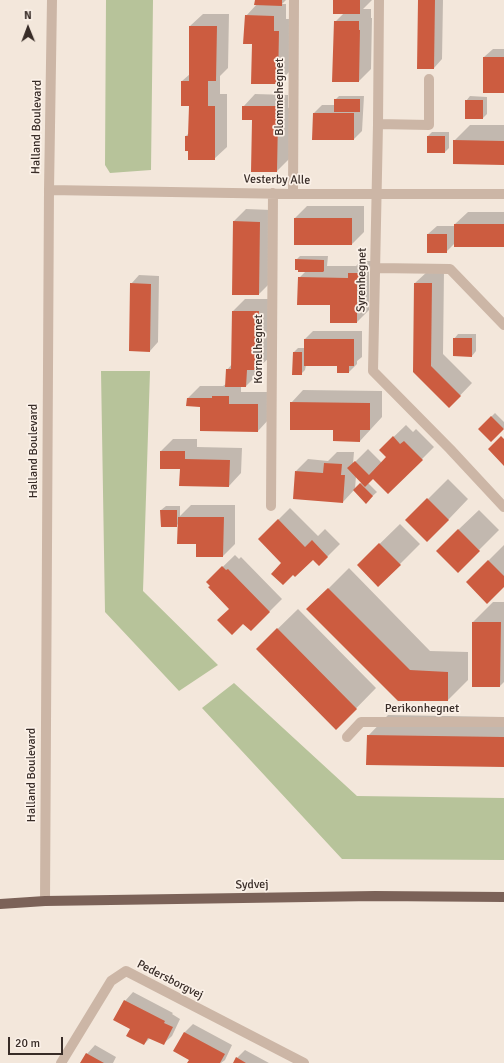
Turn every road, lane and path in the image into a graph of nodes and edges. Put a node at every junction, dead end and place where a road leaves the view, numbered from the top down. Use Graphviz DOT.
graph roads {
  1 [pos="52,0"];
  2 [pos="294,0"];
  3 [pos="379,0"];
  4 [pos="429,79"];
  5 [pos="378,124"];
  6 [pos="49,190"];
  7 [pos="273,193"];
  8 [pos="377,193"];
  9 [pos="293,194"];
  10 [pos="504,194"];
  11 [pos="376,268"];
  12 [pos="504,325"];
  13 [pos="271,506"];
  14 [pos="504,507"];
  15 [pos="504,722"];
  16 [pos="347,737"];
  17 [pos="504,897"];
  18 [pos="45,901"];
  19 [pos="0,904"];
  20 [pos="61,1063"];
  21 [pos="304,1063"];
  1 -- 6 [label="street, Halland Boulevard"];
  2 -- 9 [label="street, Blommehegnet"];
  3 -- 5 [label="street, Syrenhegnet"];
  4 -- 5 [label="street"];
  5 -- 8 [label="street, Syrenhegnet"];
  6 -- 7 [label="street, Vesterby Alle"];
  6 -- 18 [label="street, Halland Boulevard"];
  7 -- 9 [label="street, Vesterby Alle"];
  7 -- 13 [label="street, Kornelhegnet"];
  8 -- 9 [label="street, Vesterby Alle"];
  8 -- 10 [label="street, Vesterby Alle"];
  8 -- 11 [label="street, Syrenhegnet"];
  11 -- 12 [label="street"];
  11 -- 14 [label="street, Syrenhegnet"];
  15 -- 16 [label="street, Perikonhegnet"];
  17 -- 18 [label="main road, Sydvej"];
  18 -- 19 [label="main road, Sydvej"];
  20 -- 21 [label="street, Pedersborgvej"];
}
